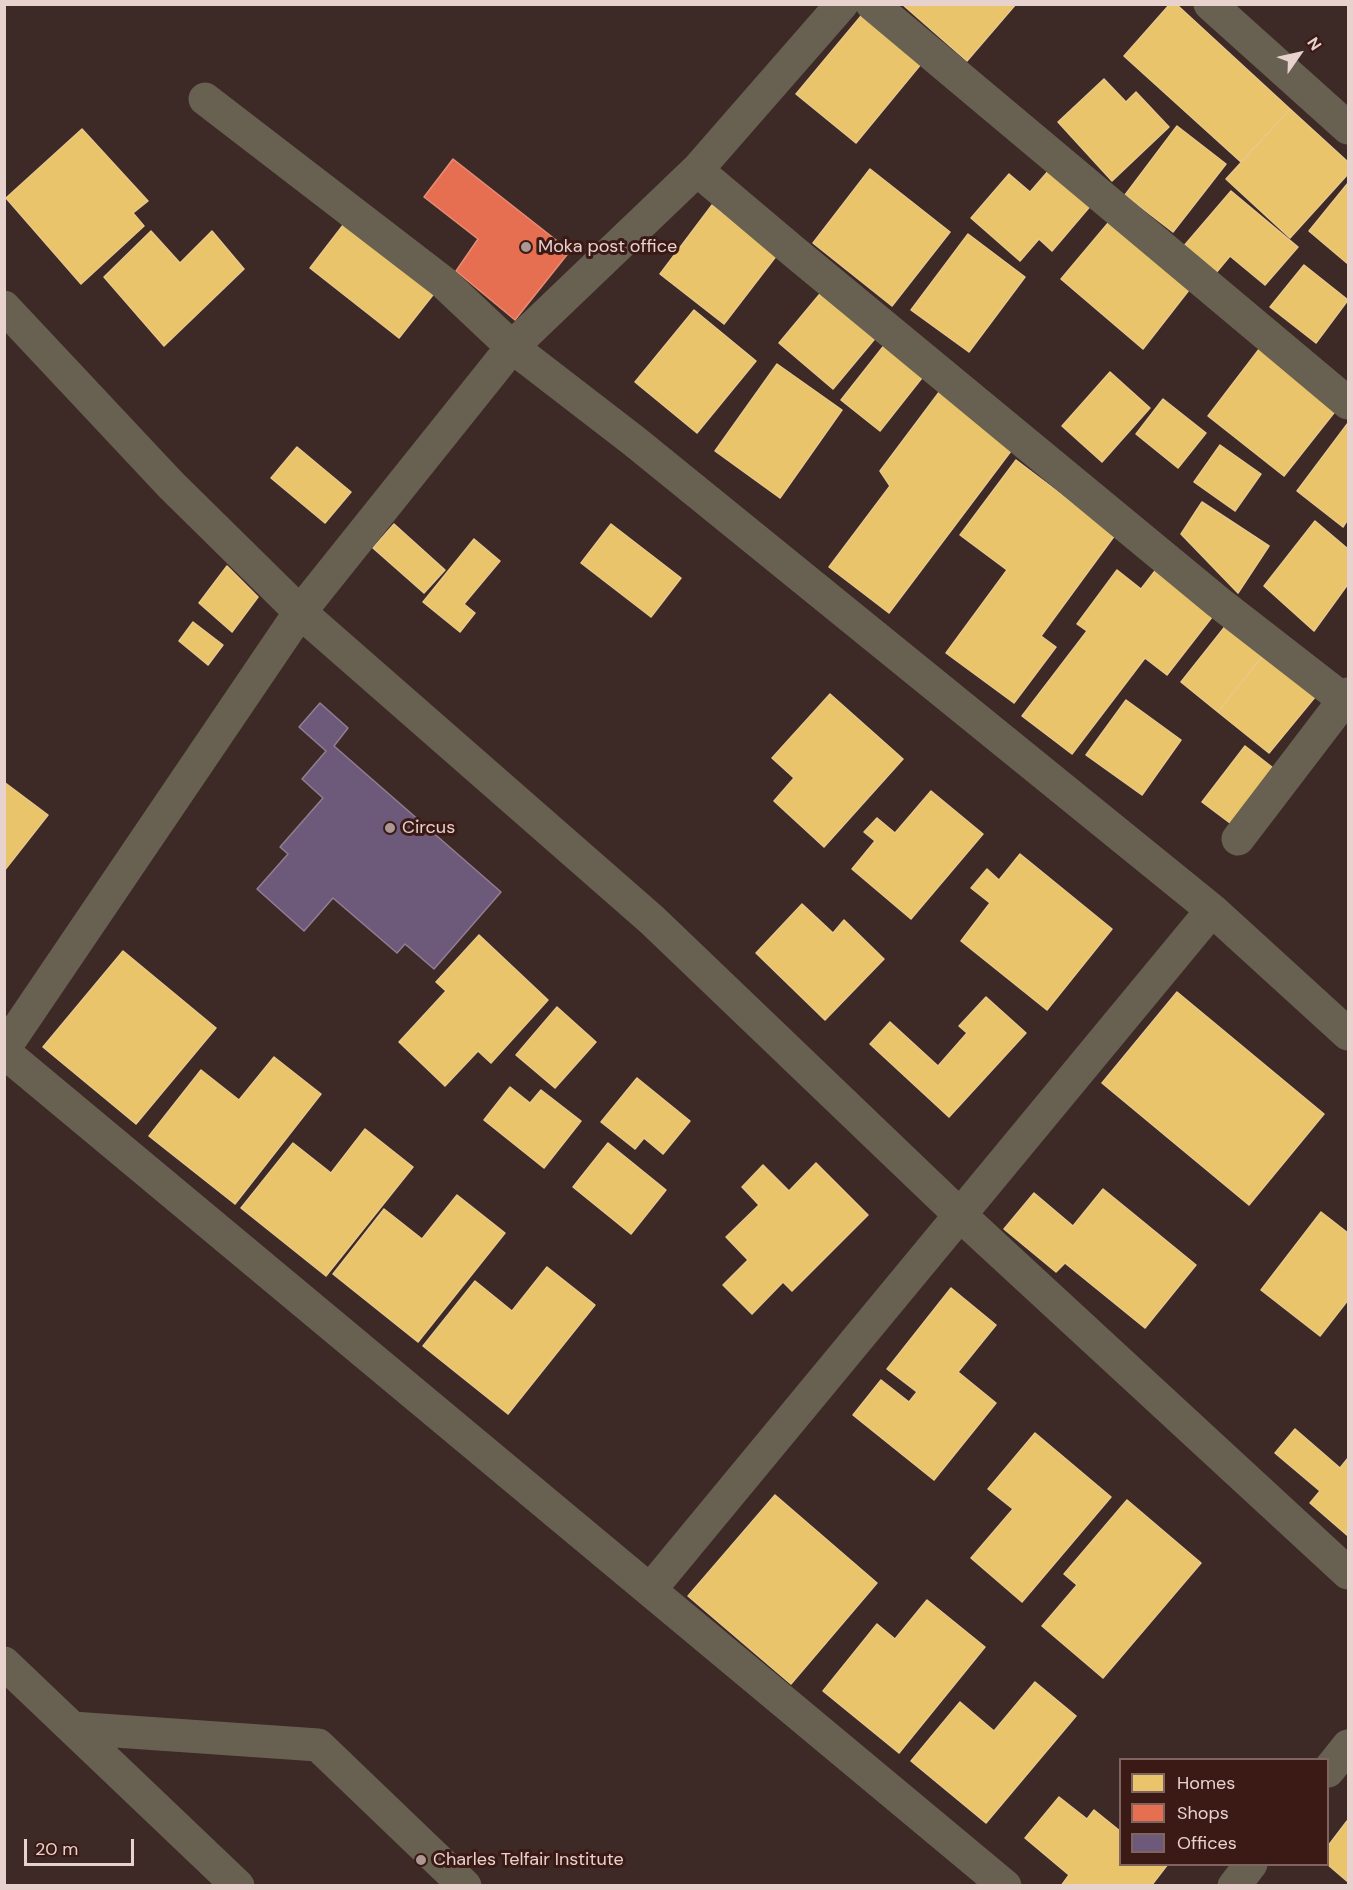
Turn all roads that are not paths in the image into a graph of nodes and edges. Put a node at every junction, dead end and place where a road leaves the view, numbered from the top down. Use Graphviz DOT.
graph roads {
  1 [pos="843,4"];
  2 [pos="872,4"];
  3 [pos="1210,4"];
  4 [pos="205,99"];
  5 [pos="1348,128"];
  6 [pos="697,170"];
  7 [pos="6,311"];
  8 [pos="512,347"];
  9 [pos="1348,403"];
  10 [pos="300,612"];
  11 [pos="1346,697"];
  12 [pos="1238,839"];
  13 [pos="1212,910"];
  14 [pos="1348,1034"];
  15 [pos="4,1051"];
  16 [pos="960,1215"];
  17 [pos="1348,1573"];
  18 [pos="650,1590"];
  19 [pos="4,1663"];
  20 [pos="72,1728"];
  21 [pos="1348,1746"];
  22 [pos="1329,1770"];
  23 [pos="1249,1866"];
  24 [pos="238,1886"];
  25 [pos="465,1886"];
  26 [pos="1005,1886"];
  27 [pos="1234,1886"];
  1 -- 6 [label="street"];
  2 -- 9 [label="street"];
  3 -- 5 [label="street"];
  4 -- 8 [label="street"];
  6 -- 8 [label="street"];
  6 -- 11 [label="street"];
  7 -- 10 [label="street"];
  8 -- 10 [label="street"];
  8 -- 13 [label="street"];
  10 -- 15 [label="street"];
  10 -- 16 [label="street"];
  11 -- 12 [label="street"];
  13 -- 14 [label="street"];
  13 -- 16 [label="street"];
  15 -- 18 [label="street"];
  16 -- 17 [label="street"];
  16 -- 18 [label="street"];
  18 -- 26 [label="street"];
  19 -- 20 [label="street"];
  20 -- 24 [label="street"];
  20 -- 25 [label="street"];
  21 -- 22 [label="street"];
  23 -- 27 [label="street"];
}
